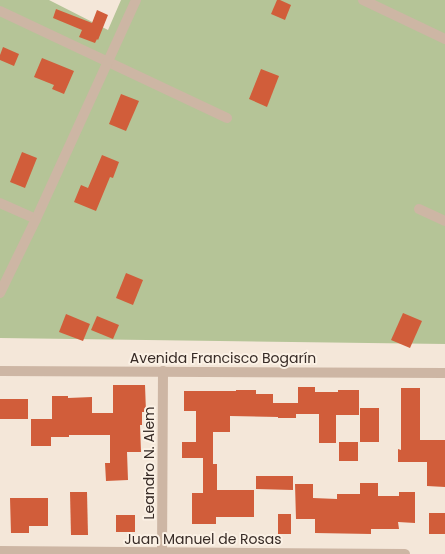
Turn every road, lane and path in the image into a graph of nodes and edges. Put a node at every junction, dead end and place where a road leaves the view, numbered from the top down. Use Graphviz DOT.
graph roads {
  1 [pos="136,0"];
  2 [pos="362,0"];
  3 [pos="0,10"];
  4 [pos="445,39"];
  5 [pos="108,62"];
  6 [pos="227,118"];
  7 [pos="0,203"];
  8 [pos="419,209"];
  9 [pos="36,219"];
  10 [pos="445,221"];
  11 [pos="0,293"];
  12 [pos="0,371"];
  13 [pos="163,371"];
  14 [pos="445,372"];
  15 [pos="0,551"];
  16 [pos="162,553"];
  17 [pos="405,554"];
  1 -- 5 [label="street"];
  2 -- 4 [label="street"];
  3 -- 5 [label="street"];
  5 -- 6 [label="street"];
  5 -- 9 [label="street"];
  7 -- 9 [label="street"];
  8 -- 10 [label="street"];
  9 -- 11 [label="street"];
  12 -- 13 [label="street, Avenida Francisco Bogarín"];
  13 -- 14 [label="street, Avenida Francisco Bogarín"];
  13 -- 16 [label="street, Leandro N. Alem"];
  15 -- 16 [label="street, Juan Manuel de Rosas"];
  16 -- 17 [label="street, Juan Manuel de Rosas"];
}
